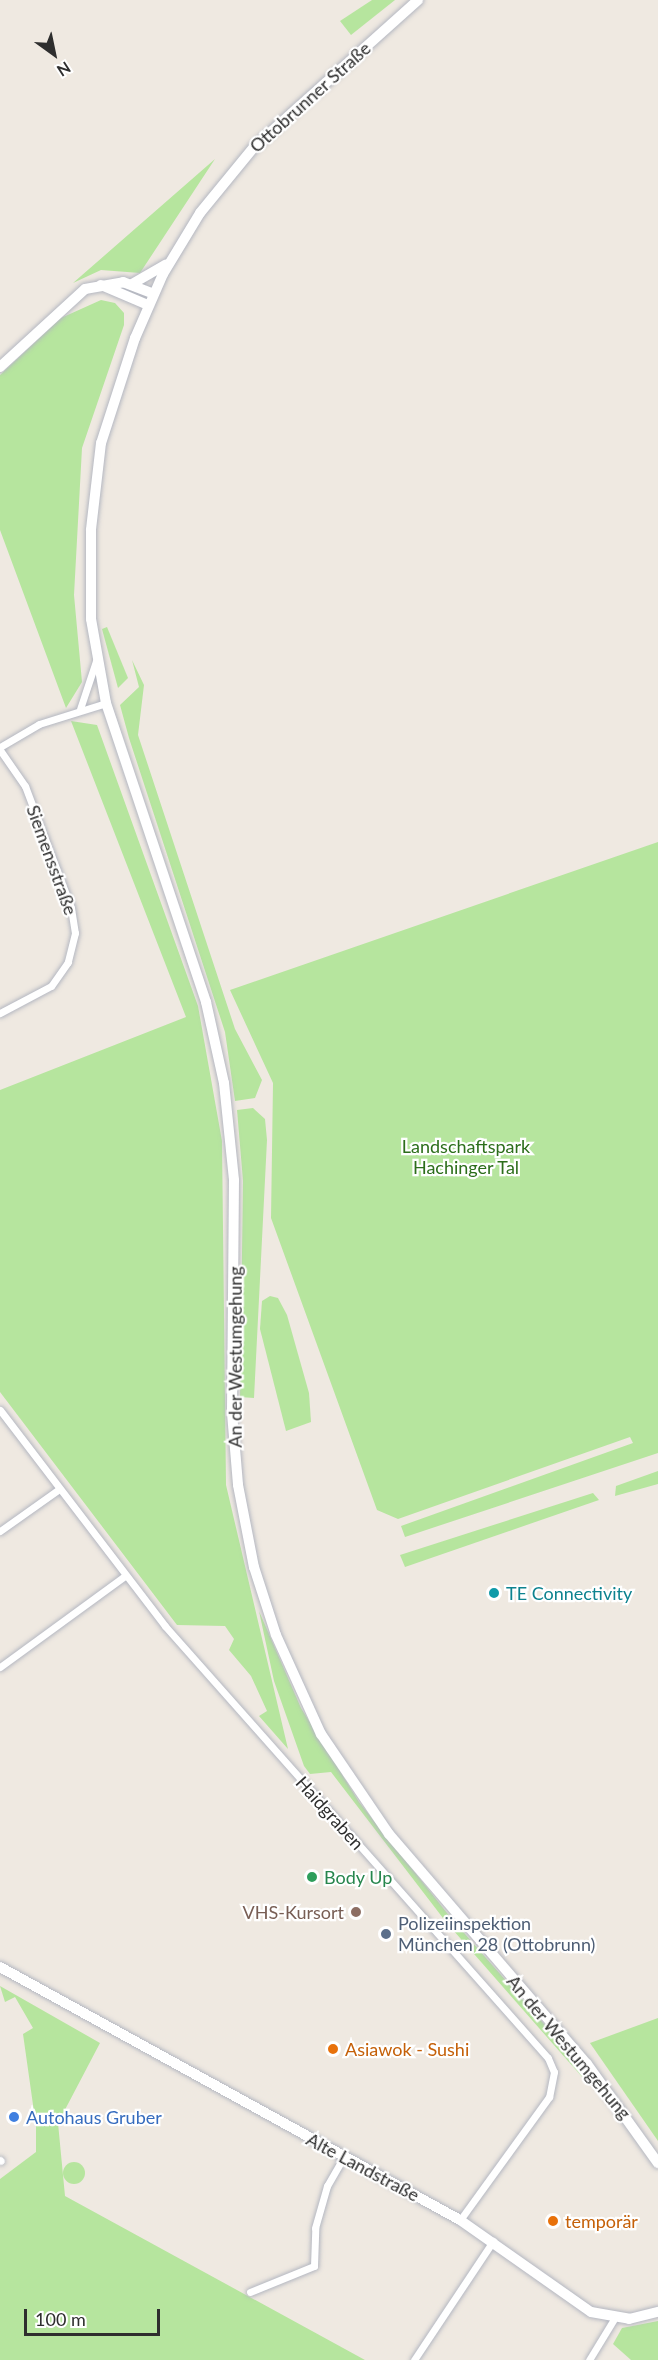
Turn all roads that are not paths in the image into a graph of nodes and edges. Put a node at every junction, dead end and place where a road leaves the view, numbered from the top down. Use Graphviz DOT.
graph roads {
  1 [pos="418,0"];
  2 [pos="171,260"];
  3 [pos="132,284"];
  4 [pos="101,285"];
  5 [pos="154,294"];
  6 [pos="148,305"];
  7 [pos="0,367"];
  8 [pos="97,658"];
  9 [pos="106,703"];
  10 [pos="80,709"];
  11 [pos="0,749"];
  12 [pos="0,1013"];
  13 [pos="0,1410"];
  14 [pos="59,1490"];
  15 [pos="0,1531"];
  16 [pos="125,1576"];
  17 [pos="0,1667"];
  18 [pos="0,1967"];
  19 [pos="344,2156"];
  20 [pos="658,2163"];
  21 [pos="460,2220"];
  22 [pos="493,2241"];
  23 [pos="250,2292"];
  24 [pos="658,2312"];
  25 [pos="614,2319"];
  26 [pos="414,2360"];
  27 [pos="589,2360"];
  1 -- 2 [label="main road, Ottobrunner Straße"];
  2 -- 3 [label="main road"];
  2 -- 5 [label="main road, Ottobrunner Straße"];
  3 -- 4 [label="main road"];
  3 -- 5 [label="main road"];
  4 -- 6 [label="main road"];
  4 -- 7 [label="main road"];
  5 -- 6 [label="main road, Ottobrunner Straße"];
  6 -- 8 [label="main road, Ottobrunner Straße"];
  8 -- 9 [label="main road, An der Westumgehung"];
  8 -- 10 [label="street"];
  9 -- 10 [label="street"];
  9 -- 20 [label="main road, An der Westumgehung"];
  10 -- 11 [label="street"];
  11 -- 12 [label="street, Siemensstraße"];
  13 -- 14 [label="street, Haidgraben"];
  14 -- 15 [label="street"];
  14 -- 16 [label="street, Haidgraben"];
  16 -- 17 [label="street"];
  16 -- 21 [label="street, Haidgraben"];
  18 -- 19 [label="main road, Alte Landstraße"];
  19 -- 21 [label="main road, Alte Landstraße"];
  19 -- 23 [label="street"];
  21 -- 22 [label="main road, Alte Landstraße"];
  22 -- 25 [label="main road, Alte Landstraße"];
  22 -- 26 [label="street"];
  24 -- 25 [label="main road"];
  25 -- 27 [label="street"];
}
